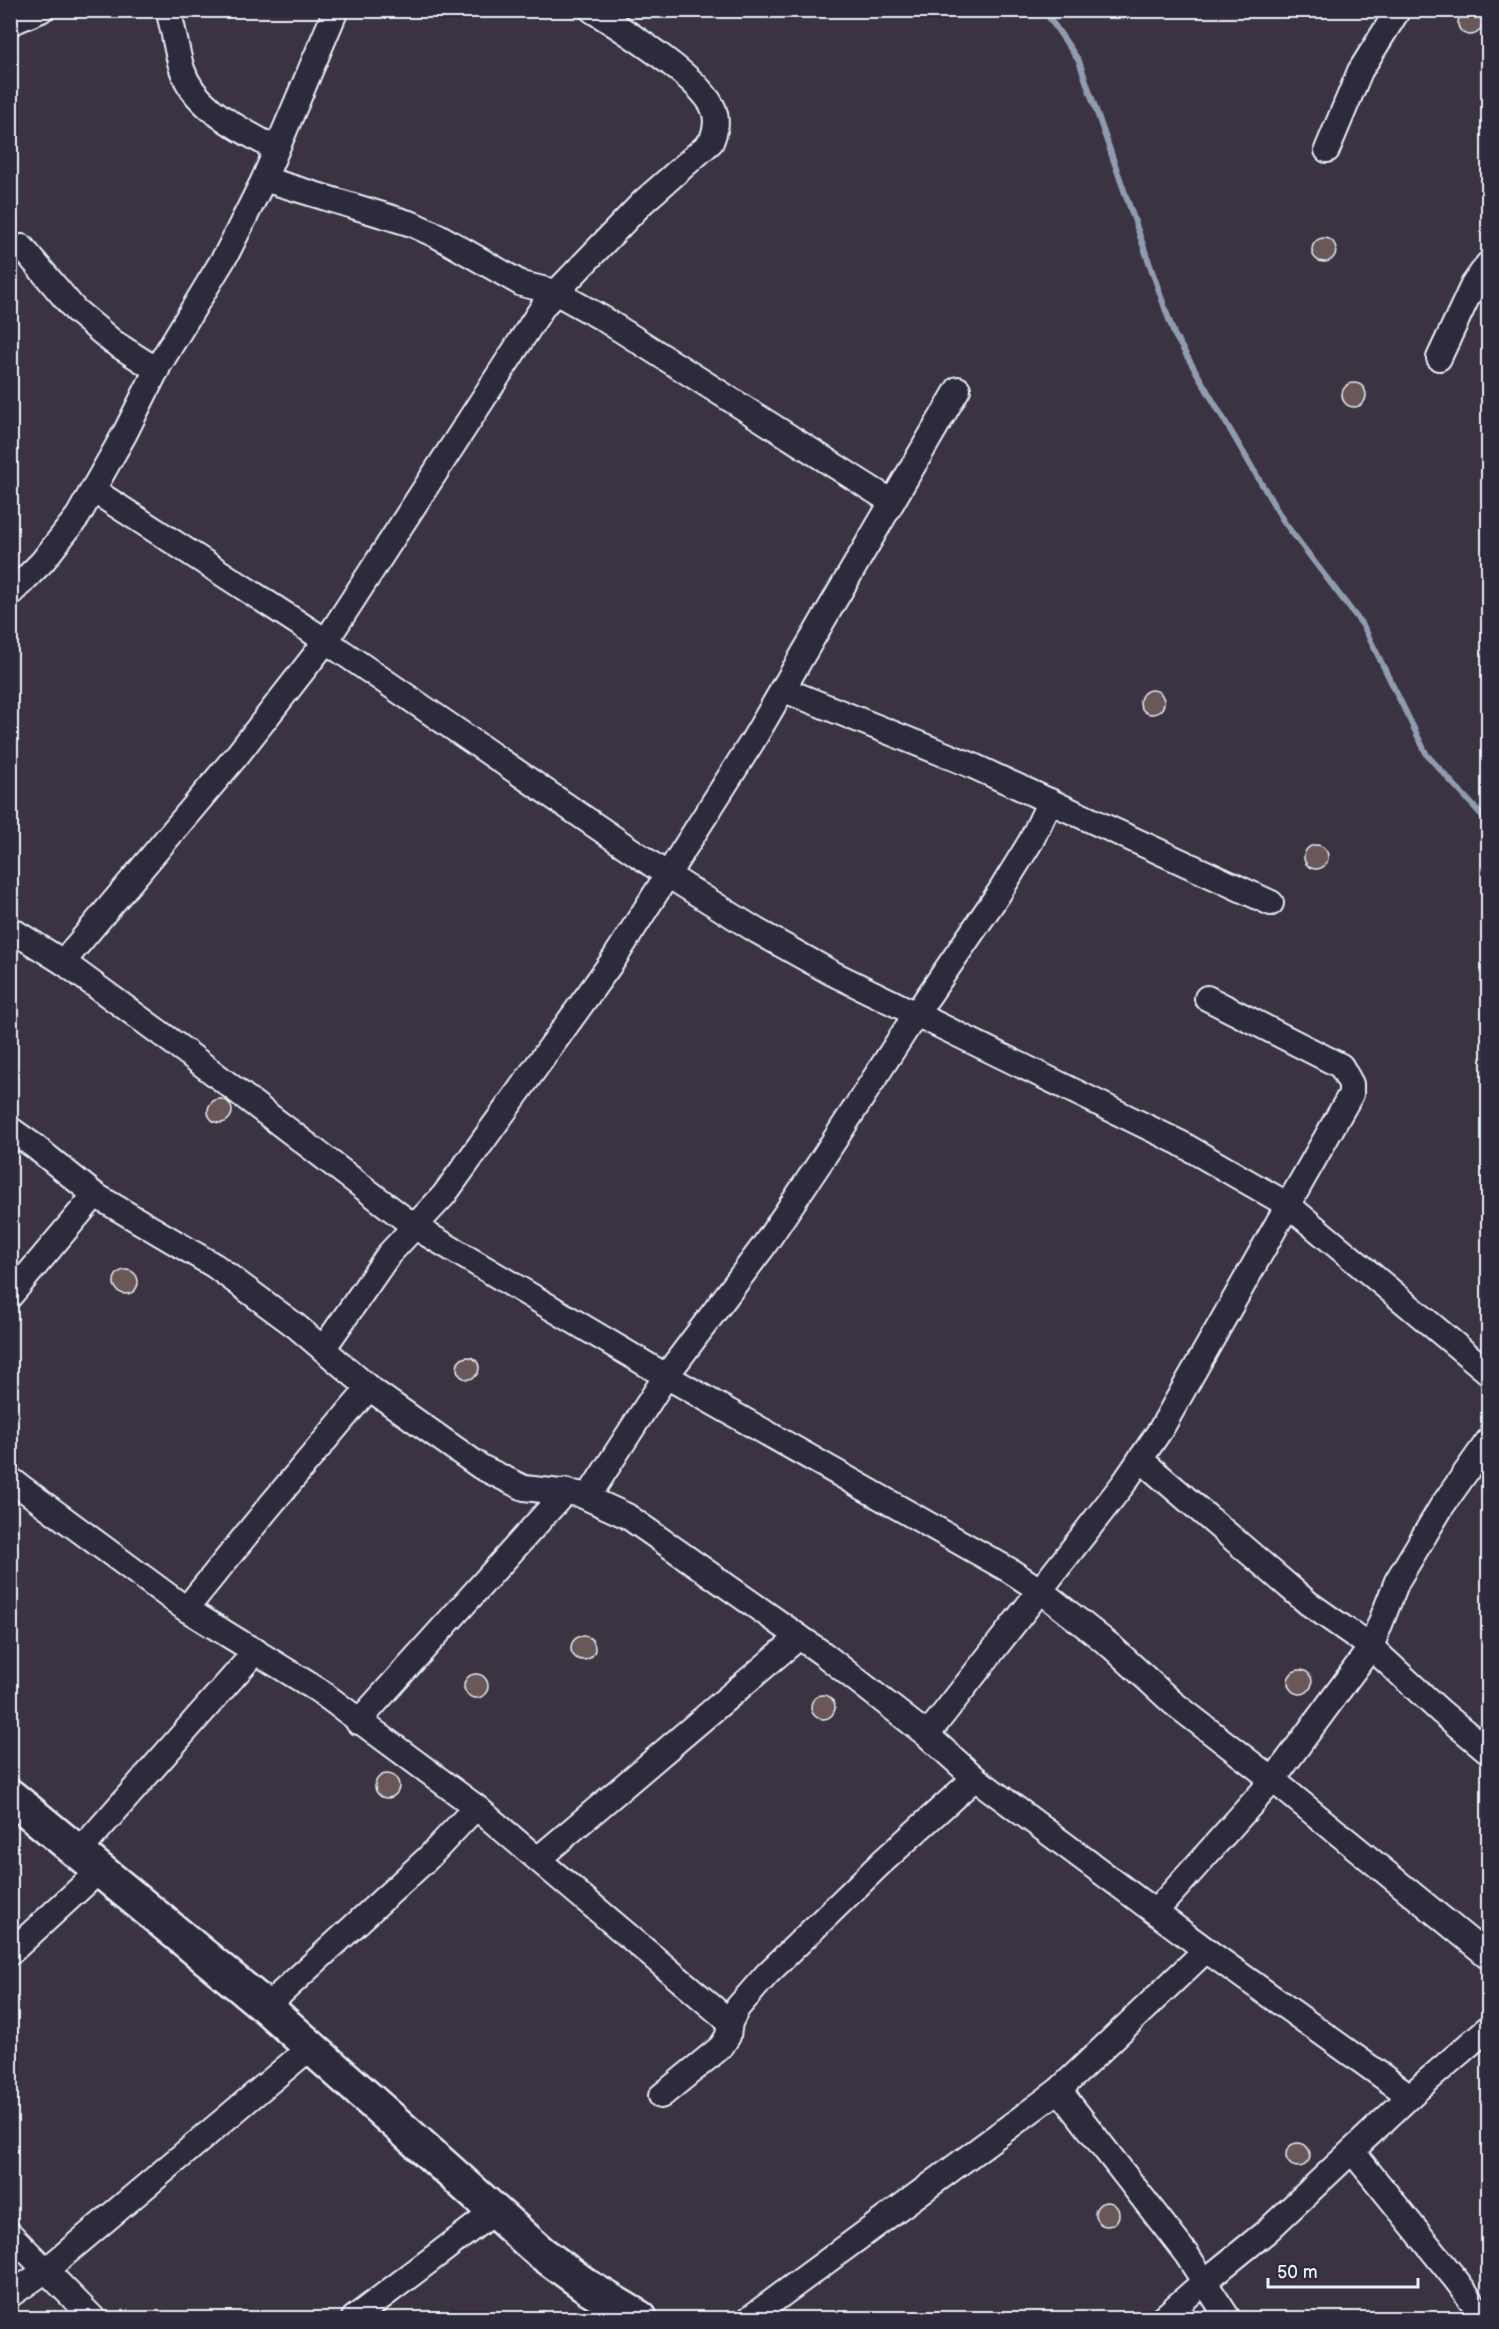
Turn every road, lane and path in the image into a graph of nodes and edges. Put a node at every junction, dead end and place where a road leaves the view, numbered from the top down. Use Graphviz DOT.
graph roads {
  1 [pos="41,10"];
  2 [pos="168,10"];
  3 [pos="336,10"];
  4 [pos="592,10"];
  5 [pos="1398,10"];
  6 [pos="624,18"];
  7 [pos="10,23"];
  8 [pos="275,149"];
  9 [pos="1327,150"];
  10 [pos="264,179"];
  11 [pos="22,247"];
  12 [pos="1488,264"];
  13 [pos="555,292"];
  14 [pos="1439,358"];
  15 [pos="157,370"];
  16 [pos="958,389"];
  17 [pos="93,490"];
  18 [pos="892,502"];
  19 [pos="10,594"];
  20 [pos="327,641"];
  21 [pos="782,689"];
  22 [pos="1050,801"];
  23 [pos="666,874"];
  24 [pos="1271,903"];
  25 [pos="10,929"];
  26 [pos="63,962"];
  27 [pos="1207,998"];
  28 [pos="916,1014"];
  29 [pos="10,1129"];
  30 [pos="94,1195"];
  31 [pos="1288,1205"];
  32 [pos="415,1227"];
  33 [pos="10,1296"];
  34 [pos="323,1349"];
  35 [pos="1488,1372"];
  36 [pos="666,1376"];
  37 [pos="369,1388"];
  38 [pos="1488,1441"];
  39 [pos="1140,1460"];
  40 [pos="10,1479"];
  41 [pos="577,1494"];
  42 [pos="1041,1591"];
  43 [pos="186,1609"];
  44 [pos="799,1637"];
  45 [pos="1371,1647"];
  46 [pos="256,1651"];
  47 [pos="358,1722"];
  48 [pos="927,1735"];
  49 [pos="1488,1751"];
  50 [pos="975,1778"];
  51 [pos="1273,1780"];
  52 [pos="10,1796"];
  53 [pos="476,1807"];
  54 [pos="538,1859"];
  55 [pos="89,1861"];
  56 [pos="1155,1912"];
  57 [pos="1206,1950"];
  58 [pos="10,1953"];
  59 [pos="1488,1956"];
  60 [pos="266,2007"];
  61 [pos="730,2022"];
  62 [pos="1488,2028"];
  63 [pos="312,2046"];
  64 [pos="1059,2090"];
  65 [pos="661,2096"];
  66 [pos="1410,2096"];
  67 [pos="1352,2151"];
  68 [pos="495,2211"];
  69 [pos="10,2234"];
  70 [pos="45,2271"];
  71 [pos="1204,2282"];
  72 [pos="10,2295"];
  73 [pos="93,2319"];
  74 [pos="354,2319"];
  75 [pos="640,2319"];
  76 [pos="750,2319"];
  77 [pos="1163,2319"];
  78 [pos="1228,2319"];
  79 [pos="1484,2319"];
  1 -- 7 [label="street"];
  2 -- 8 [label="street"];
  3 -- 8 [label="street"];
  4 -- 6 [label="street"];
  5 -- 9 [label="street"];
  6 -- 13 [label="street"];
  8 -- 10 [label="street"];
  10 -- 13 [label="street"];
  10 -- 15 [label="street"];
  11 -- 15 [label="street"];
  12 -- 14 [label="street"];
  13 -- 18 [label="street"];
  13 -- 20 [label="street"];
  15 -- 17 [label="street"];
  16 -- 18 [label="street"];
  17 -- 19 [label="street"];
  17 -- 20 [label="street"];
  18 -- 21 [label="street"];
  20 -- 23 [label="street"];
  20 -- 26 [label="street"];
  21 -- 22 [label="street"];
  21 -- 23 [label="street"];
  22 -- 24 [label="street"];
  22 -- 28 [label="street"];
  23 -- 28 [label="street"];
  23 -- 32 [label="street"];
  25 -- 26 [label="street"];
  26 -- 32 [label="street"];
  27 -- 31 [label="street"];
  28 -- 31 [label="street"];
  28 -- 36 [label="street"];
  29 -- 30 [label="street"];
  30 -- 33 [label="street"];
  30 -- 34 [label="street"];
  31 -- 35 [label="street"];
  31 -- 39 [label="street"];
  32 -- 34 [label="street"];
  32 -- 36 [label="street"];
  34 -- 37 [label="street"];
  36 -- 41 [label="street"];
  36 -- 42 [label="street"];
  37 -- 41 [label="street"];
  37 -- 43 [label="street"];
  38 -- 45 [label="street"];
  39 -- 42 [label="street"];
  39 -- 45 [label="street"];
  40 -- 43 [label="street"];
  41 -- 44 [label="street"];
  41 -- 47 [label="street"];
  42 -- 48 [label="street"];
  42 -- 51 [label="street"];
  43 -- 46 [label="street"];
  44 -- 48 [label="street"];
  44 -- 54 [label="street"];
  45 -- 49 [label="street"];
  45 -- 51 [label="street"];
  46 -- 47 [label="street"];
  46 -- 55 [label="street"];
  47 -- 53 [label="street"];
  48 -- 50 [label="street"];
  50 -- 56 [label="street"];
  50 -- 61 [label="street"];
  51 -- 56 [label="street"];
  51 -- 59 [label="street"];
  52 -- 55 [label="street"];
  53 -- 54 [label="street"];
  53 -- 60 [label="street"];
  54 -- 61 [label="street"];
  55 -- 58 [label="street"];
  55 -- 60 [label="street"];
  56 -- 57 [label="street"];
  57 -- 64 [label="street"];
  57 -- 66 [label="street"];
  60 -- 63 [label="street"];
  61 -- 65 [label="street"];
  62 -- 66 [label="street"];
  63 -- 68 [label="street"];
  63 -- 70 [label="street"];
  64 -- 71 [label="street"];
  64 -- 76 [label="street"];
  66 -- 67 [label="street"];
  67 -- 71 [label="street"];
  67 -- 79 [label="street"];
  68 -- 74 [label="street"];
  68 -- 75 [label="street"];
  69 -- 70 [label="street"];
  70 -- 72 [label="street"];
  70 -- 73 [label="street"];
  71 -- 77 [label="street"];
  71 -- 78 [label="street"];
}
